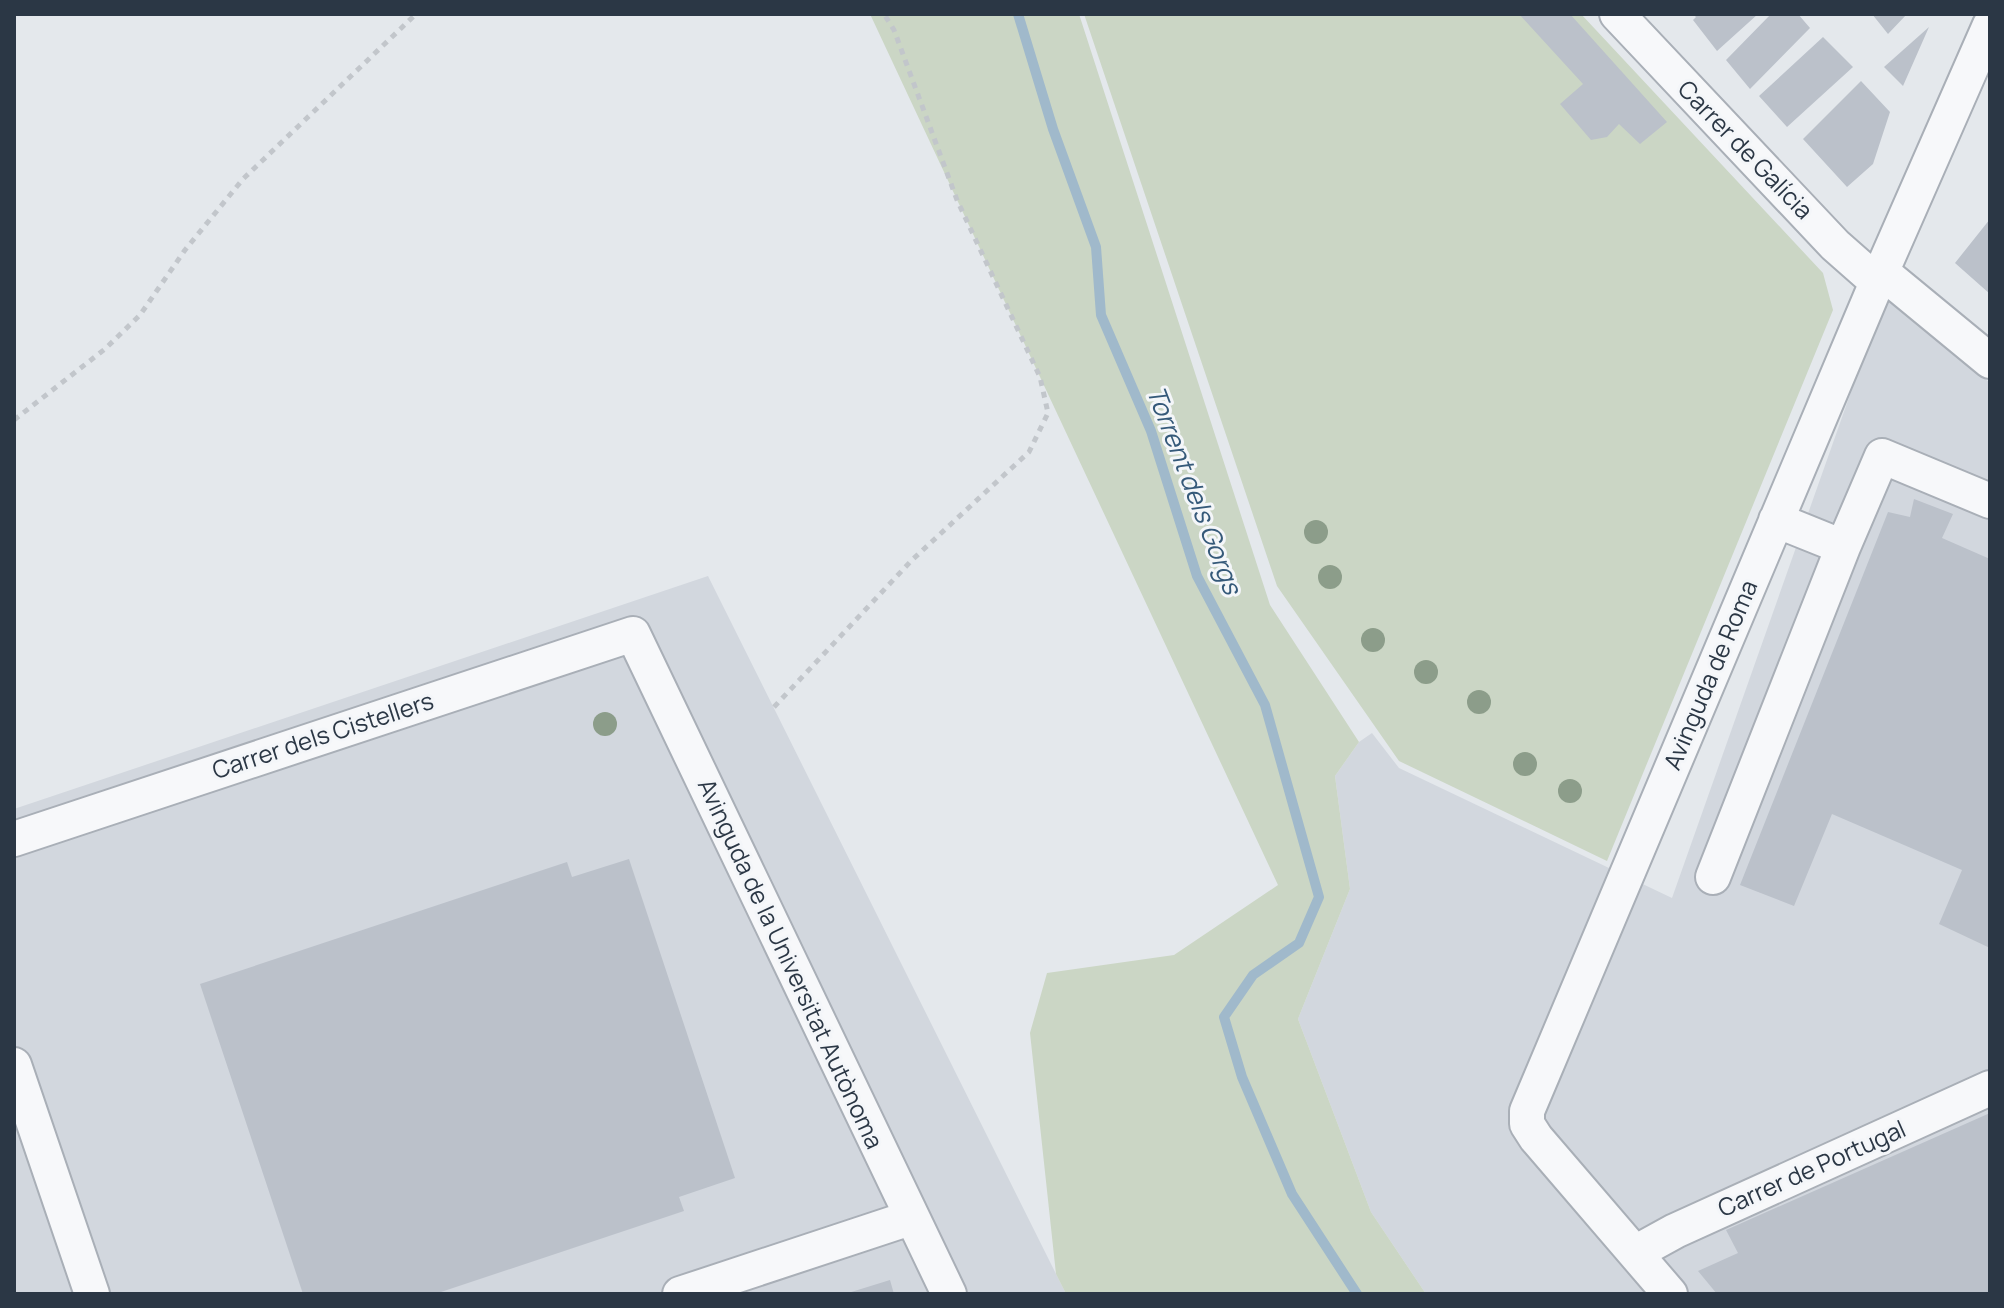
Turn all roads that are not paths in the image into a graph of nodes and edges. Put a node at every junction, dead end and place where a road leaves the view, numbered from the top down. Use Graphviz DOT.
graph roads {
  1 [pos="1617,14"];
  2 [pos="1990,25"];
  3 [pos="1879,277"];
  4 [pos="1990,361"];
  5 [pos="1990,501"];
  6 [pos="1776,520"];
  7 [pos="1843,547"];
  8 [pos="633,634"];
  9 [pos="14,839"];
  10 [pos="1713,877"];
  11 [pos="14,1065"];
  12 [pos="1990,1088"];
  13 [pos="910,1218"];
  14 [pos="1635,1253"];
  15 [pos="92,1294"];
  16 [pos="680,1294"];
  17 [pos="949,1294"];
  18 [pos="1670,1294"];
  1 -- 3 [label="street, Carrer de Galícia"];
  2 -- 3 [label="street, Avinguda de Roma"];
  3 -- 4 [label="street, Carrer de Galícia"];
  3 -- 6 [label="street, Avinguda de Roma"];
  5 -- 7 [label="street"];
  6 -- 7 [label="street"];
  6 -- 14 [label="street, Avinguda de Roma"];
  7 -- 10 [label="street"];
  8 -- 9 [label="street, Carrer dels Cistellers"];
  8 -- 13 [label="street, Avinguda de la Universitat Autònoma"];
  11 -- 15 [label="street"];
  12 -- 14 [label="street, Carrer de Portugal"];
  13 -- 16 [label="street"];
  13 -- 17 [label="street, Avinguda de la Universitat Autònoma"];
  14 -- 18 [label="street, Avinguda de Roma"];
}
